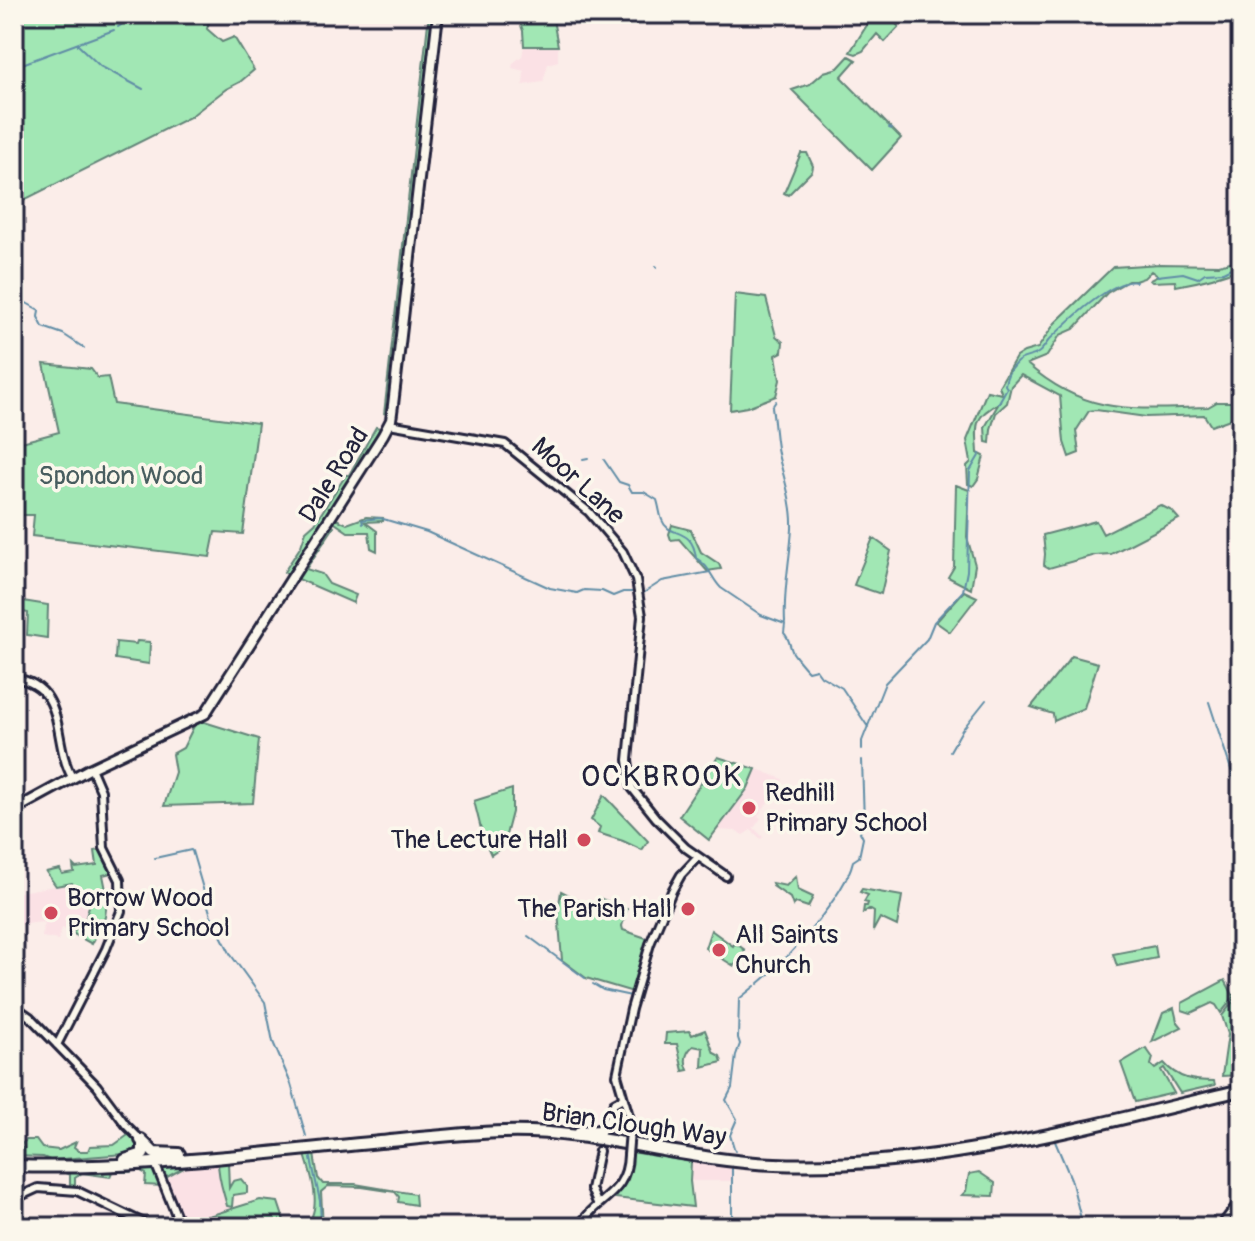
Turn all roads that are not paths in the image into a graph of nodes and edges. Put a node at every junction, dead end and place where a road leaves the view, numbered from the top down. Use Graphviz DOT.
graph roads {
  1 [pos="438,14"];
  2 [pos="389,424"];
  3 [pos="14,678"];
  4 [pos="91,768"];
  5 [pos="72,777"];
  6 [pos="14,810"];
  7 [pos="698,857"];
  8 [pos="726,876"];
  9 [pos="14,1006"];
  10 [pos="57,1045"];
  11 [pos="1241,1088"];
  12 [pos="623,1098"];
  13 [pos="606,1126"];
  14 [pos="585,1136"];
  15 [pos="611,1137"];
  16 [pos="142,1141"];
  17 [pos="622,1144"];
  18 [pos="599,1151"];
  19 [pos="189,1154"];
  20 [pos="125,1160"];
  21 [pos="155,1163"];
  22 [pos="14,1164"];
  23 [pos="14,1199"];
  24 [pos="1241,1199"];
  25 [pos="598,1205"];
  26 [pos="152,1227"];
  27 [pos="181,1227"];
  28 [pos="579,1227"];
  29 [pos="1220,1227"];
  1 -- 2 [label="main road, Dale Road"];
  2 -- 4 [label="main road, Dale Road"];
  2 -- 7 [label="street, Moor Lane"];
  3 -- 5 [label="street"];
  4 -- 5 [label="main road, Dale Road"];
  4 -- 10 [label="street"];
  5 -- 6 [label="main road, Dale Road"];
  7 -- 8 [label="street"];
  7 -- 12 [label="street"];
  9 -- 10 [label="street"];
  10 -- 16 [label="street"];
  11 -- 15 [label="highway, Brian Clough Way"];
  11 -- 17 [label="highway, Brian Clough Way"];
  12 -- 13 [label="street"];
  12 -- 25 [label="street, bridge"];
  13 -- 14 [label="highway"];
  13 -- 15 [label="highway"];
  14 -- 15 [label="highway, Brian Clough Way"];
  14 -- 17 [label="highway, Brian Clough Way"];
  14 -- 18 [label="highway"];
  14 -- 19 [label="highway, Brian Clough Way"];
  14 -- 21 [label="highway, Brian Clough Way"];
  16 -- 19 [label="highway"];
  16 -- 20 [label="highway"];
  17 -- 18 [label="highway"];
  18 -- 25 [label="street"];
  19 -- 20 [label="highway, Brian Clough Way"];
  20 -- 22 [label="highway, Brian Clough Way"];
  21 -- 22 [label="highway, Brian Clough Way"];
  21 -- 27 [label="street"];
  23 -- 26 [label="street"];
  24 -- 29 [label="street"];
  25 -- 28 [label="street"];
}
